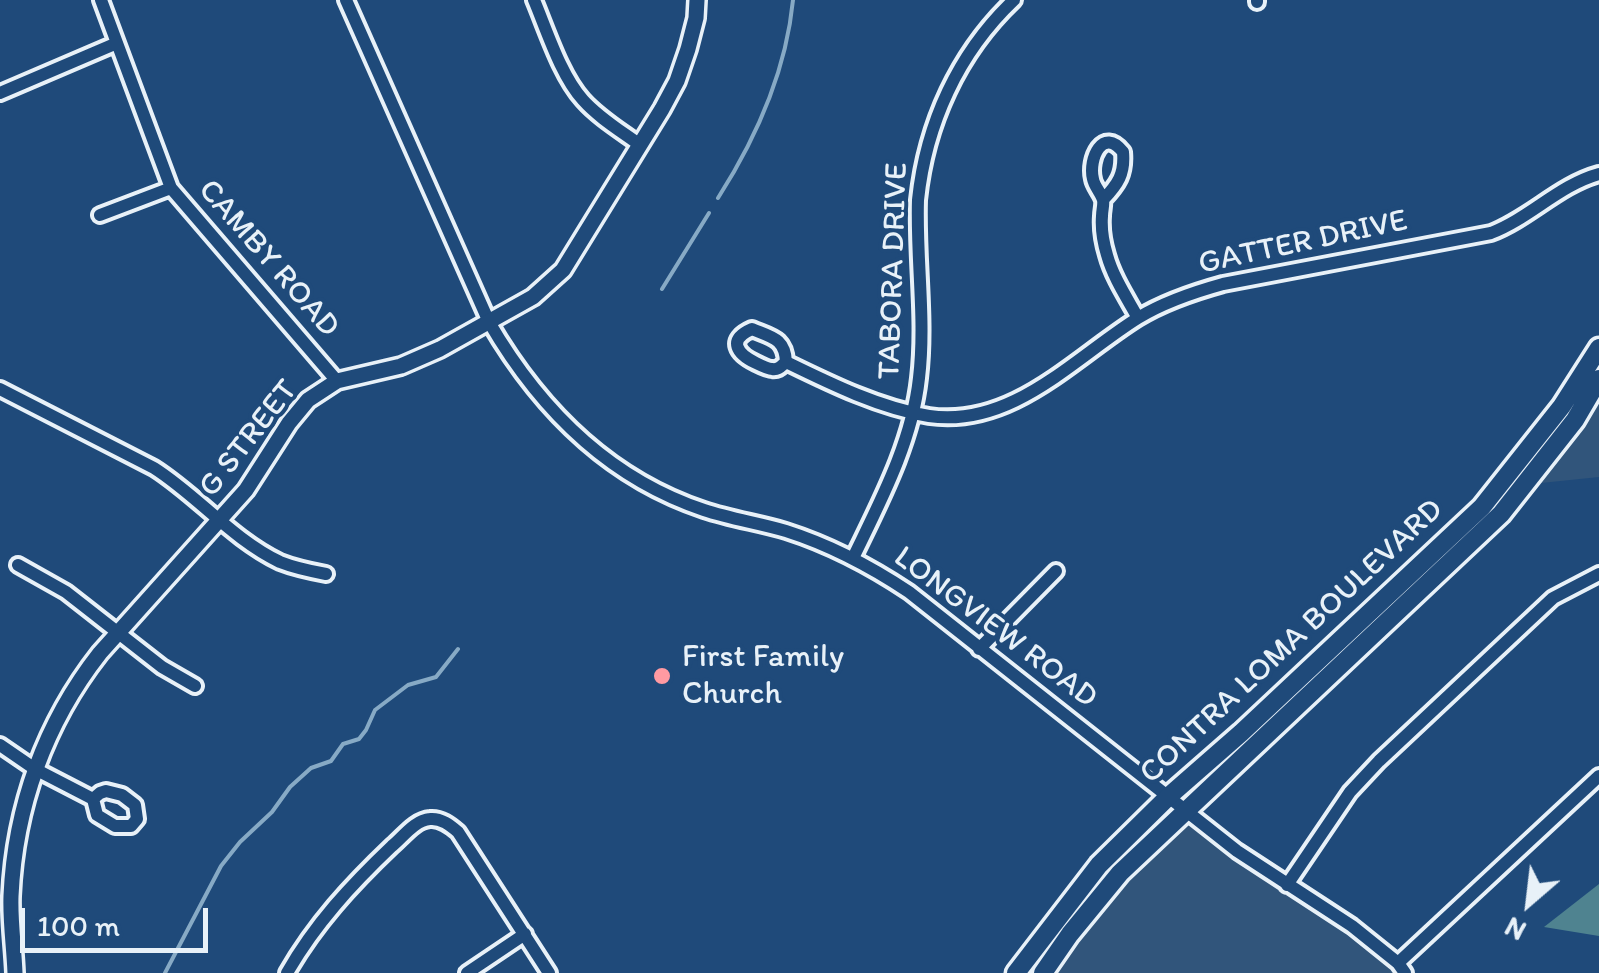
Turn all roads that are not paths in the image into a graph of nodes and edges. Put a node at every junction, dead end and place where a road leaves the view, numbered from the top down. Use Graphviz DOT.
graph roads {
  1 [pos="102,0"];
  2 [pos="346,0"];
  3 [pos="534,0"];
  4 [pos="697,0"];
  5 [pos="1014,0"];
  6 [pos="117,43"];
  7 [pos="0,93"];
  8 [pos="640,144"];
  9 [pos="1599,174"];
  10 [pos="170,188"];
  11 [pos="1103,200"];
  12 [pos="100,215"];
  13 [pos="1138,318"];
  14 [pos="489,322"];
  15 [pos="1599,348"];
  16 [pos="786,362"];
  17 [pos="1599,379"];
  18 [pos="337,381"];
  19 [pos="0,389"];
  20 [pos="914,412"];
  21 [pos="220,521"];
  22 [pos="853,558"];
  23 [pos="18,565"];
  24 [pos="1056,571"];
  25 [pos="326,574"];
  26 [pos="1599,574"];
  27 [pos="118,632"];
  28 [pos="979,649"];
  29 [pos="196,686"];
  30 [pos="0,746"];
  31 [pos="35,769"];
  32 [pos="1599,776"];
  33 [pos="1169,796"];
  34 [pos="92,799"];
  35 [pos="1188,812"];
  36 [pos="1288,885"];
  37 [pos="6,899"];
  38 [pos="525,934"];
  39 [pos="1402,968"];
  40 [pos="15,973"];
  41 [pos="287,973"];
  42 [pos="467,973"];
  43 [pos="549,973"];
  44 [pos="1016,973"];
  45 [pos="1043,973"];
  1 -- 6 [label="street, CAMBY ROAD"];
  2 -- 14 [label="street, LONGVIEW ROAD"];
  3 -- 8 [label="street"];
  4 -- 8 [label="street, G STREET"];
  5 -- 20 [label="street, TABORA DRIVE"];
  6 -- 7 [label="street"];
  6 -- 10 [label="street, CAMBY ROAD"];
  8 -- 14 [label="street, G STREET"];
  9 -- 13 [label="street, GATTER DRIVE"];
  10 -- 12 [label="street"];
  10 -- 18 [label="street, CAMBY ROAD"];
  11 -- 13 [label="street"];
  13 -- 20 [label="street, GATTER DRIVE"];
  14 -- 18 [label="street, G STREET"];
  14 -- 22 [label="street, LONGVIEW ROAD"];
  15 -- 33 [label="main road, CONTRA LOMA BOULEVARD"];
  16 -- 20 [label="street, GATTER DRIVE"];
  17 -- 35 [label="main road, CONTRA LOMA BOULEVARD"];
  18 -- 21 [label="street, G STREET"];
  19 -- 21 [label="street"];
  20 -- 22 [label="street, TABORA DRIVE"];
  21 -- 25 [label="street"];
  21 -- 27 [label="street, G STREET"];
  22 -- 28 [label="street, LONGVIEW ROAD"];
  23 -- 27 [label="street"];
  24 -- 28 [label="street"];
  26 -- 36 [label="street"];
  27 -- 29 [label="street"];
  27 -- 31 [label="street, G STREET"];
  28 -- 33 [label="street, LONGVIEW ROAD"];
  30 -- 31 [label="street"];
  31 -- 34 [label="street"];
  31 -- 37 [label="street, G STREET"];
  32 -- 39 [label="street"];
  33 -- 35 [label="street, LONGVIEW ROAD"];
  33 -- 44 [label="main road, CONTRA LOMA BOULEVARD"];
  35 -- 36 [label="street, LONGVIEW ROAD"];
  35 -- 45 [label="main road, CONTRA LOMA BOULEVARD"];
  36 -- 39 [label="street, LONGVIEW ROAD"];
  37 -- 40 [label="street, G STREET"];
  38 -- 41 [label="street"];
  38 -- 42 [label="street"];
  38 -- 43 [label="street"];
}
